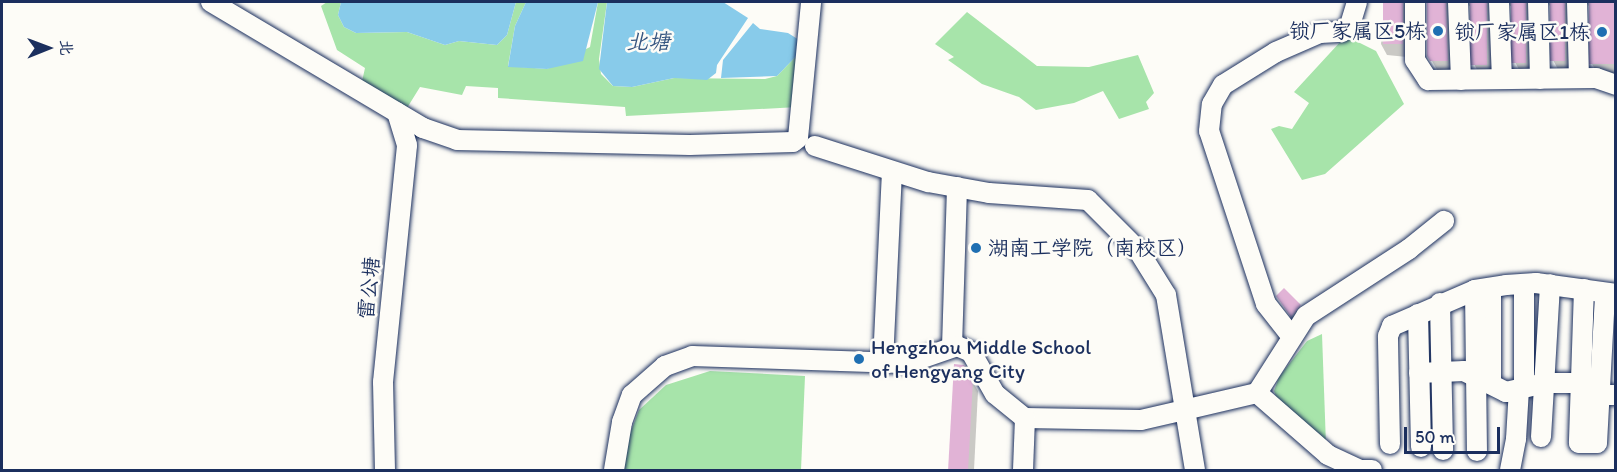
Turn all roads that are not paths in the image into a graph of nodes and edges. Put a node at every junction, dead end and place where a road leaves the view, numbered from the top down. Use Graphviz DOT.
graph roads {
  1 [pos="211,2"];
  2 [pos="811,2"];
  3 [pos="1357,2"];
  4 [pos="1415,2"];
  5 [pos="1458,2"];
  6 [pos="1499,2"];
  7 [pos="1538,2"];
  8 [pos="1577,2"];
  9 [pos="1580,78"];
  10 [pos="1502,79"];
  11 [pos="1540,79"];
  12 [pos="1461,80"];
  13 [pos="1616,86"];
  14 [pos="397,113"];
  15 [pos="439,134"];
  16 [pos="407,145"];
  17 [pos="815,146"];
  18 [pos="892,171"];
  19 [pos="957,187"];
  20 [pos="1444,221"];
  21 [pos="1524,284"];
  22 [pos="1550,284"];
  23 [pos="1483,289"];
  24 [pos="1584,289"];
  25 [pos="1610,293"];
  26 [pos="1440,303"];
  27 [pos="1418,314"];
  28 [pos="1292,337"];
  29 [pos="952,347"];
  30 [pos="883,362"];
  31 [pos="1441,372"];
  32 [pos="1419,373"];
  33 [pos="1544,383"];
  34 [pos="1580,383"];
  35 [pos="1503,386"];
  36 [pos="1257,393"];
  37 [pos="1608,395"];
  38 [pos="1183,408"];
  39 [pos="1025,418"];
  40 [pos="1541,438"];
  41 [pos="1390,444"];
  42 [pos="1421,447"];
  43 [pos="1443,450"];
  44 [pos="1477,451"];
  45 [pos="386,471"];
  46 [pos="614,471"];
  47 [pos="1023,471"];
  48 [pos="1195,471"];
  49 [pos="1372,471"];
  50 [pos="1509,471"];
  1 -- 14 [label="street"];
  2 -- 15 [label="street"];
  3 -- 28 [label="street"];
  4 -- 12 [label="street"];
  5 -- 12 [label="street"];
  6 -- 10 [label="street"];
  7 -- 11 [label="street"];
  8 -- 9 [label="street"];
  9 -- 11 [label="street"];
  9 -- 13 [label="street"];
  10 -- 11 [label="street"];
  10 -- 12 [label="street"];
  14 -- 15 [label="street"];
  14 -- 16 [label="street, 雷公塘"];
  15 -- 16 [label="street"];
  16 -- 45 [label="street, 雷公塘"];
  17 -- 18 [label="street"];
  18 -- 19 [label="street"];
  18 -- 30 [label="street"];
  19 -- 29 [label="street"];
  19 -- 38 [label="street"];
  20 -- 28 [label="street"];
  21 -- 22 [label="street"];
  21 -- 23 [label="street"];
  21 -- 35 [label="street"];
  22 -- 24 [label="street"];
  22 -- 33 [label="street"];
  23 -- 26 [label="street"];
  23 -- 35 [label="street"];
  24 -- 25 [label="street"];
  24 -- 34 [label="street"];
  25 -- 37 [label="street"];
  26 -- 27 [label="street"];
  26 -- 31 [label="street"];
  27 -- 32 [label="street"];
  27 -- 41 [label="street"];
  28 -- 36 [label="street"];
  29 -- 30 [label="street"];
  29 -- 39 [label="street"];
  30 -- 46 [label="street"];
  31 -- 32 [label="street"];
  31 -- 35 [label="street"];
  31 -- 43 [label="street"];
  32 -- 42 [label="street"];
  33 -- 34 [label="street"];
  33 -- 35 [label="street"];
  33 -- 40 [label="street"];
  34 -- 37 [label="street"];
  34 -- 37 [label="street"];
  35 -- 44 [label="street"];
  35 -- 50 [label="street"];
  36 -- 38 [label="street"];
  36 -- 49 [label="street"];
  38 -- 39 [label="street"];
  38 -- 48 [label="street"];
  39 -- 47 [label="street"];
}
